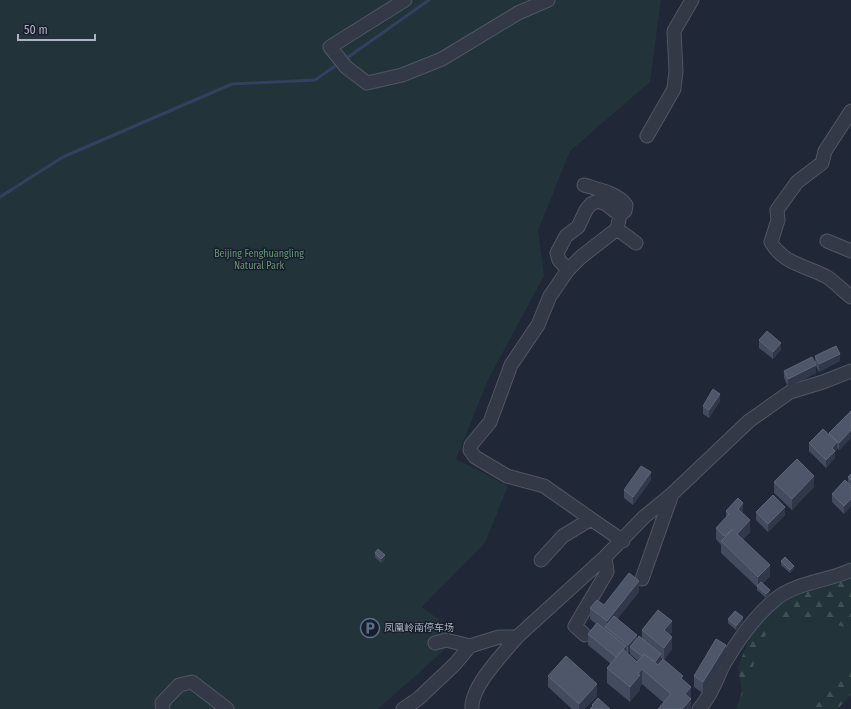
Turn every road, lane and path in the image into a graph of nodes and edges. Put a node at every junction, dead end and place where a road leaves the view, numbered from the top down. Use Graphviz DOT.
graph roads {
  1 [pos="405,0"];
  2 [pos="548,0"];
  3 [pos="692,0"];
  4 [pos="851,111"];
  5 [pos="647,136"];
  6 [pos="584,185"];
  7 [pos="620,215"];
  8 [pos="617,229"];
  9 [pos="827,241"];
  10 [pos="636,243"];
  11 [pos="851,251"];
  12 [pos="568,270"];
  13 [pos="851,297"];
  14 [pos="851,371"];
  15 [pos="672,494"];
  16 [pos="591,519"];
  17 [pos="623,540"];
  18 [pos="605,557"];
  19 [pos="541,560"];
  20 [pos="851,570"];
  21 [pos="642,579"];
  22 [pos="585,635"];
  23 [pos="517,637"];
  24 [pos="435,643"];
  25 [pos="470,646"];
  26 [pos="162,709"];
  27 [pos="227,709"];
  28 [pos="403,709"];
  29 [pos="472,709"];
  30 [pos="699,709"];
  1 -- 2 [label="street"];
  3 -- 5 [label="street"];
  4 -- 13 [label="street"];
  6 -- 7 [label="street"];
  7 -- 8 [label="street"];
  7 -- 12 [label="street"];
  8 -- 10 [label="street"];
  8 -- 12 [label="street"];
  9 -- 11 [label="street"];
  12 -- 16 [label="street"];
  14 -- 15 [label="street"];
  15 -- 17 [label="street"];
  15 -- 21 [label="street"];
  16 -- 17 [label="street"];
  16 -- 19 [label="street"];
  17 -- 18 [label="street"];
  18 -- 22 [label="street"];
  18 -- 23 [label="street"];
  20 -- 30 [label="street"];
  23 -- 25 [label="street"];
  23 -- 29 [label="street"];
  24 -- 25 [label="street"];
  25 -- 28 [label="street"];
  26 -- 27 [label="street"];
}
